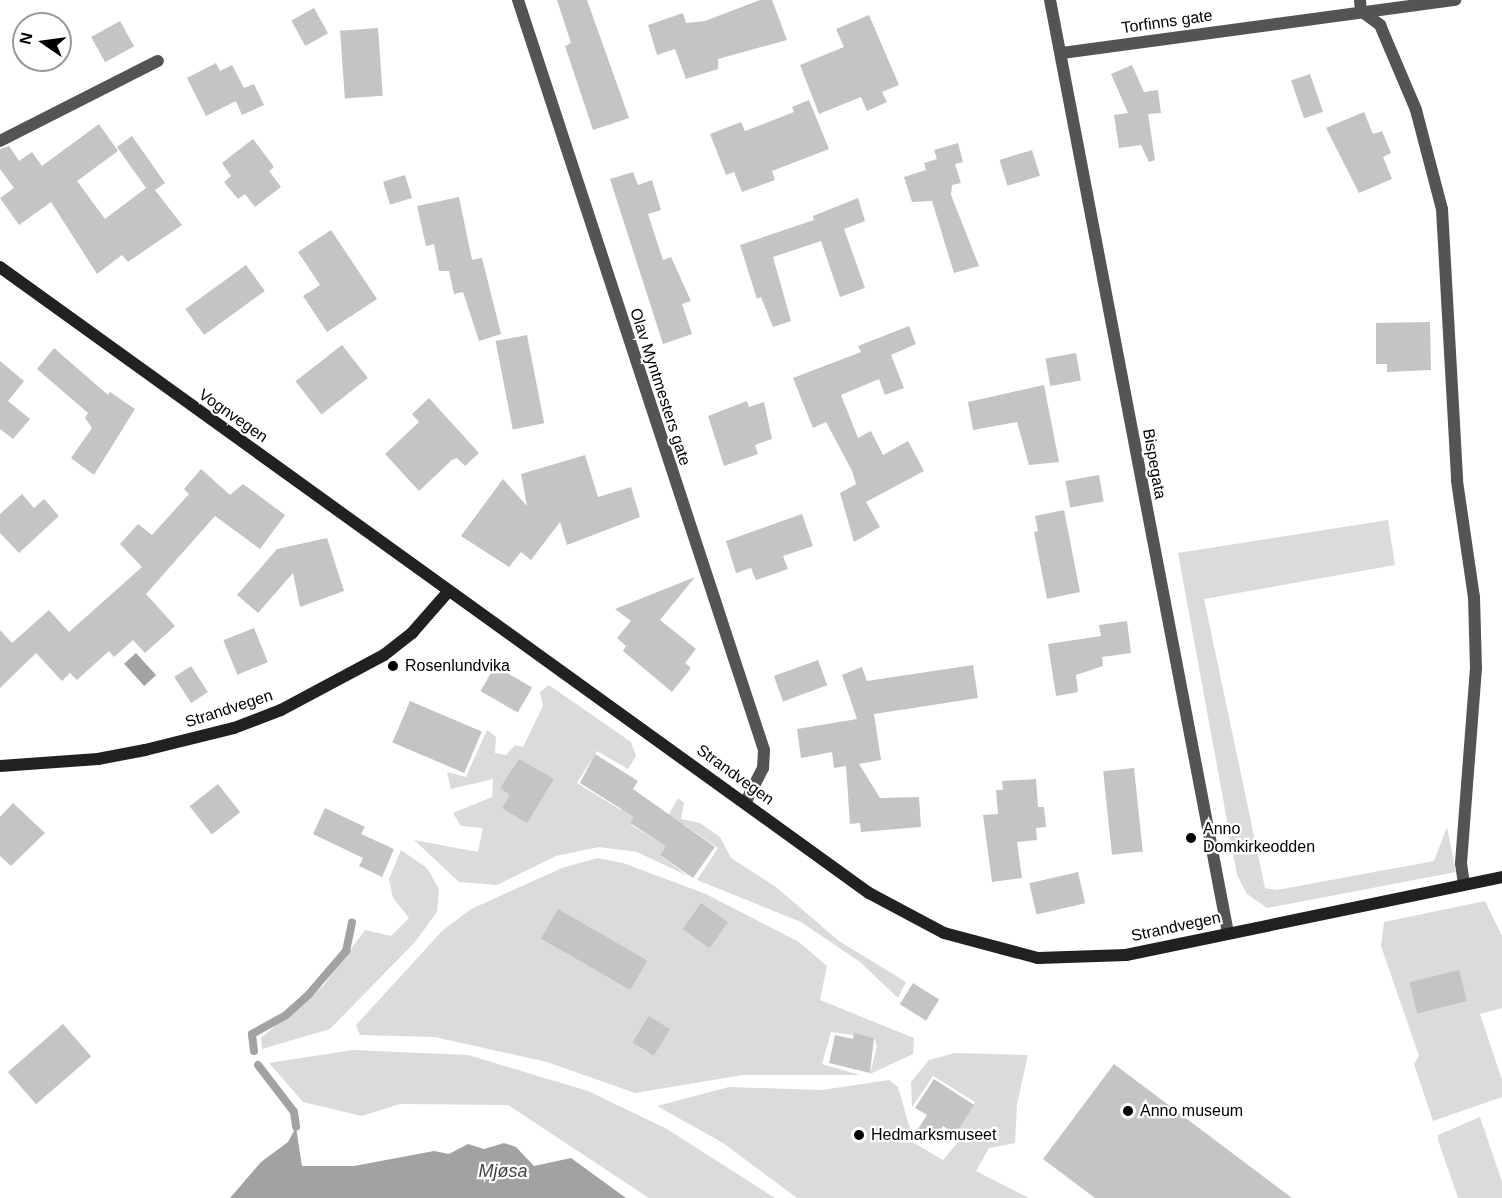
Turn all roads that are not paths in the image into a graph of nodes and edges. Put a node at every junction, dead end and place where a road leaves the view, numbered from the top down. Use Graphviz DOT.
graph roads {
  1 [pos="518,0"];
  2 [pos="1050,0"];
  3 [pos="1455,0"];
  4 [pos="1361,6"];
  5 [pos="1062,53"];
  6 [pos="158,61"];
  7 [pos="0,141"];
  8 [pos="0,267"];
  9 [pos="447,593"];
  10 [pos="0,765"];
  11 [pos="745,803"];
  12 [pos="1502,877"];
  13 [pos="1464,884"];
  14 [pos="1228,933"];
  1 -- 11 [label="street, Olav Myntmesters gate"];
  2 -- 5 [label="street, Bispegata"];
  3 -- 4 [label="street, Torfinns gate"];
  4 -- 5 [label="street, Torfinns gate"];
  4 -- 13 [label="street"];
  5 -- 14 [label="street, Bispegata"];
  6 -- 7 [label="street"];
  8 -- 9 [label="main road, Vognvegen"];
  9 -- 10 [label="main road, Strandvegen"];
  9 -- 11 [label="main road, Strandvegen"];
  11 -- 14 [label="main road, Strandvegen"];
  12 -- 13 [label="main road, Strandvegen"];
  13 -- 14 [label="main road, Strandvegen"];
}
